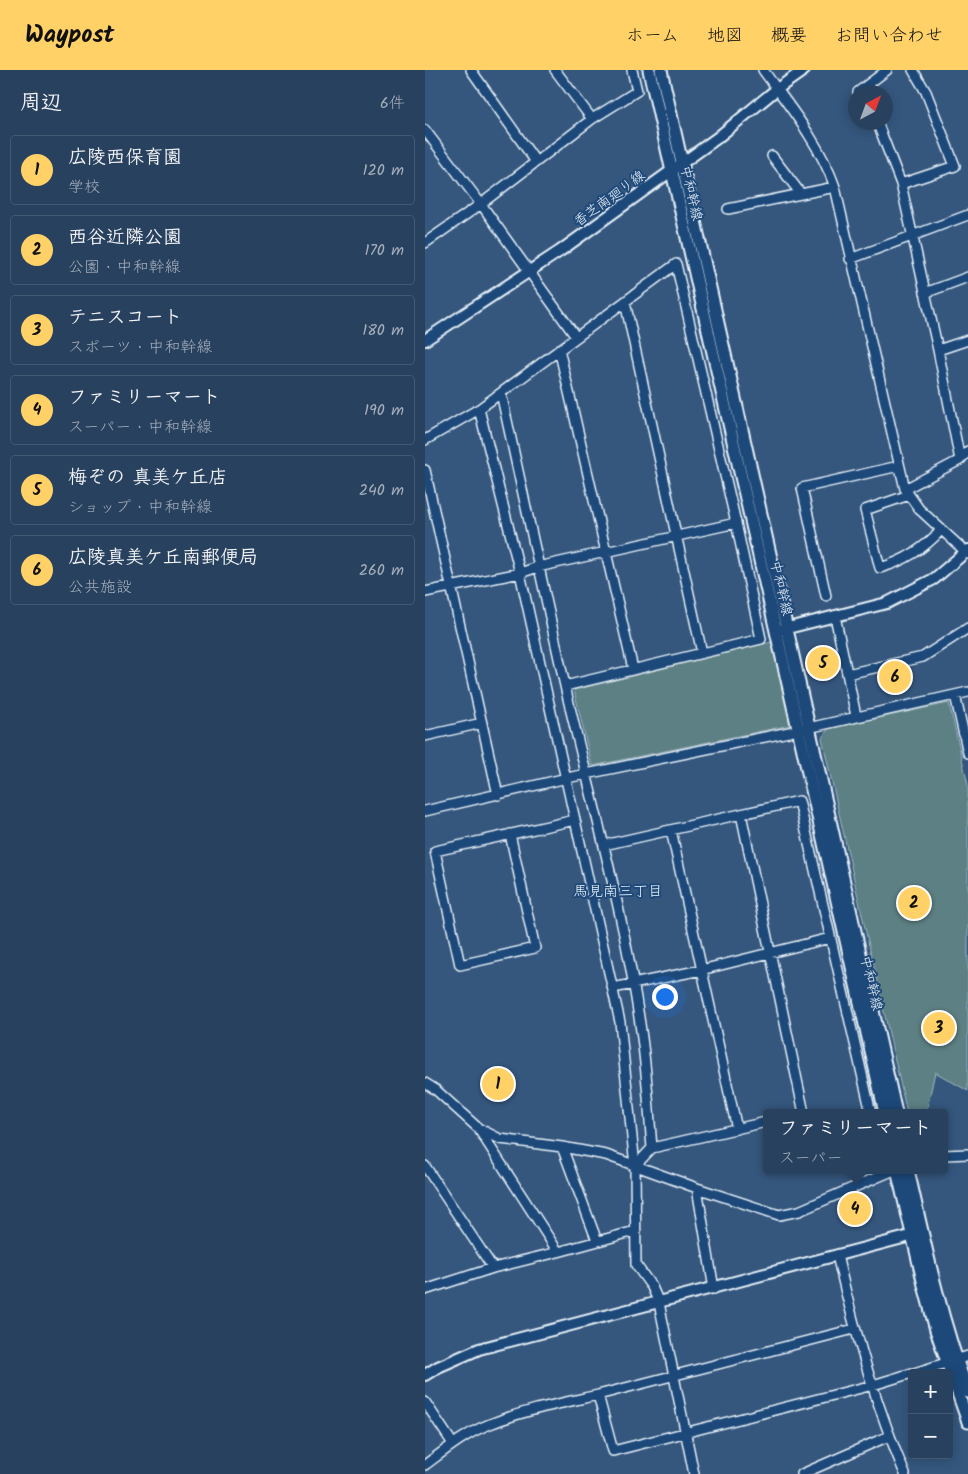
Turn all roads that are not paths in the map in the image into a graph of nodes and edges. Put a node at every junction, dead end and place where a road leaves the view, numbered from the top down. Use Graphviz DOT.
graph roads {
  1 [pos="471,70"];
  2 [pos="555,70"];
  3 [pos="632,70"];
  4 [pos="649,70"];
  5 [pos="661,70"];
  6 [pos="763,70"];
  7 [pos="804,70"];
  8 [pos="887,70"];
  9 [pos="913,70"];
  10 [pos="867,85"];
  11 [pos="777,89"];
  12 [pos="593,119"];
  13 [pos="425,130"];
  14 [pos="880,130"];
  15 [pos="772,156"];
  16 [pos="536,162"];
  17 [pos="677,166"];
  18 [pos="901,184"];
  19 [pos="835,188"];
  20 [pos="801,194"];
  21 [pos="481,204"];
  22 [pos="728,210"];
  23 [pos="968,215"];
  24 [pos="913,236"];
  25 [pos="425,243"];
  26 [pos="850,259"];
  27 [pos="529,272"];
  28 [pos="968,277"];
  29 [pos="925,293"];
  30 [pos="625,302"];
  31 [pos="576,337"];
  32 [pos="425,340"];
  33 [pos="968,340"];
  34 [pos="559,349"];
  35 [pos="938,350"];
  36 [pos="501,392"];
  37 [pos="479,409"];
  38 [pos="425,440"];
  39 [pos="968,451"];
  40 [pos="960,460"];
  41 [pos="899,466"];
  42 [pos="425,470"];
  43 [pos="907,492"];
  44 [pos="430,517"];
  45 [pos="736,523"];
  46 [pos="941,530"];
  47 [pos="676,536"];
  48 [pos="606,552"];
  49 [pos="967,552"];
  50 [pos="539,567"];
  51 [pos="520,572"];
  52 [pos="451,586"];
  53 [pos="425,592"];
  54 [pos="826,596"];
  55 [pos="835,616"];
  56 [pos="968,628"];
  57 [pos="781,629"];
  58 [pos="702,653"];
  59 [pos="633,669"];
  60 [pos="847,674"];
  61 [pos="565,686"];
  62 [pos="968,692"];
  63 [pos="955,695"];
  64 [pos="856,716"];
  65 [pos="482,723"];
  66 [pos="803,729"];
  67 [pos="425,736"];
  68 [pos="968,753"];
  69 [pos="585,774"];
  70 [pos="567,778"];
  71 [pos="498,795"];
  72 [pos="425,811"];
  73 [pos="741,814"];
  74 [pos="575,820"];
  75 [pos="671,830"];
  76 [pos="510,834"];
  77 [pos="605,845"];
  78 [pos="830,938"];
  79 [pos="771,952"];
  80 [pos="701,970"];
  81 [pos="633,984"];
  82 [pos="613,988"];
  83 [pos="425,1083"];
  84 [pos="803,1109"];
  85 [pos="870,1109"];
  86 [pos="884,1109"];
  87 [pos="895,1109"];
  88 [pos="763,1123"];
  89 [pos="478,1128"];
  90 [pos="737,1129"];
  91 [pos="562,1147"];
  92 [pos="652,1148"];
  93 [pos="968,1154"];
  94 [pos="948,1155"];
  95 [pos="425,1166"];
  96 [pos="635,1166"];
  97 [pos="887,1174"];
  98 [pos="897,1174"];
  99 [pos="909,1174"];
  100 [pos="697,1188"];
  101 [pos="635,1231"];
  102 [pos="917,1234"];
  103 [pos="597,1240"];
  104 [pos="558,1252"];
  105 [pos="837,1255"];
  106 [pos="493,1268"];
  107 [pos="426,1288"];
  108 [pos="714,1288"];
  109 [pos="659,1303"];
  110 [pos="854,1329"];
  111 [pos="968,1356"];
  112 [pos="952,1361"];
  113 [pos="926,1369"];
  114 [pos="908,1374"];
  115 [pos="425,1375"];
  116 [pos="675,1375"];
  117 [pos="873,1385"];
  118 [pos="968,1392"];
  119 [pos="598,1394"];
  120 [pos="425,1402"];
  121 [pos="968,1422"];
  122 [pos="685,1433"];
  123 [pos="889,1436"];
  124 [pos="453,1444"];
  125 [pos="425,1465"];
  126 [pos="694,1474"];
  127 [pos="802,1474"];
  128 [pos="905,1474"];
  1 -- 16 [label="street"];
  2 -- 12 [label="street"];
  3 -- 12 [label="street"];
  4 -- 17 [label="main road, 中和幹線"];
  5 -- 17 [label="main road, 中和幹線"];
  6 -- 11 [label="street"];
  7 -- 11 [label="street, 香芝南廻り線"];
  8 -- 10 [label="street"];
  9 -- 18 [label="street"];
  11 -- 17 [label="street, 香芝南廻り線"];
  11 -- 19 [label="street"];
  12 -- 16 [label="street"];
  13 -- 21 [label="street"];
  14 -- 18 [label="street"];
  15 -- 20 [label="street"];
  16 -- 21 [label="street"];
  17 -- 27 [label="street, 香芝南廻り線"];
  17 -- 57 [label="main road, 中和幹線"];
  18 -- 24 [label="street"];
  19 -- 20 [label="street"];
  19 -- 26 [label="street"];
  20 -- 22 [label="street"];
  21 -- 25 [label="street"];
  21 -- 27 [label="street"];
  23 -- 24 [label="street"];
  24 -- 26 [label="street"];
  24 -- 29 [label="street"];
  26 -- 41 [label="street"];
  27 -- 31 [label="street"];
  27 -- 32 [label="street, 香芝南廻り線"];
  28 -- 29 [label="street"];
  29 -- 35 [label="street"];
  30 -- 31 [label="street"];
  30 -- 45 [label="street"];
  30 -- 47 [label="street"];
  31 -- 34 [label="street"];
  33 -- 35 [label="street"];
  34 -- 36 [label="street"];
  34 -- 48 [label="street"];
  35 -- 40 [label="street"];
  36 -- 37 [label="street"];
  36 -- 50 [label="street"];
  37 -- 38 [label="street"];
  37 -- 51 [label="street"];
  39 -- 40 [label="street"];
  40 -- 43 [label="street"];
  41 -- 43 [label="street"];
  41 -- 54 [label="street"];
  42 -- 44 [label="street"];
  43 -- 46 [label="street"];
  43 -- 46 [label="street"];
  44 -- 52 [label="street"];
  45 -- 47 [label="street"];
  45 -- 58 [label="street"];
  46 -- 49 [label="street"];
  47 -- 48 [label="street"];
  47 -- 58 [label="street"];
  48 -- 50 [label="street"];
  48 -- 59 [label="street"];
  49 -- 55 [label="street"];
  50 -- 51 [label="street"];
  50 -- 61 [label="street"];
  51 -- 52 [label="street"];
  51 -- 70 [label="street"];
  52 -- 53 [label="street"];
  52 -- 65 [label="street"];
  55 -- 57 [label="street"];
  55 -- 60 [label="street"];
  56 -- 60 [label="street"];
  57 -- 66 [label="main road, 中和幹線"];
  58 -- 59 [label="street"];
  59 -- 61 [label="street"];
  60 -- 64 [label="street"];
  61 -- 69 [label="street"];
  62 -- 63 [label="street"];
  63 -- 64 [label="street"];
  63 -- 68 [label="street"];
  64 -- 66 [label="street"];
  65 -- 67 [label="street"];
  65 -- 71 [label="street"];
  66 -- 69 [label="street"];
  66 -- 86 [label="main road, 中和幹線"];
  66 -- 87 [label="main road, 中和幹線"];
  69 -- 70 [label="street"];
  69 -- 77 [label="street"];
  70 -- 71 [label="street"];
  70 -- 74 [label="street"];
  71 -- 72 [label="street"];
  73 -- 75 [label="street"];
  73 -- 78 [label="street"];
  73 -- 79 [label="street"];
  74 -- 76 [label="street"];
  74 -- 82 [label="street"];
  75 -- 77 [label="street"];
  75 -- 80 [label="street"];
  76 -- 76 [label="street"];
  77 -- 81 [label="street"];
  78 -- 79 [label="street"];
  78 -- 85 [label="street"];
  79 -- 80 [label="street"];
  79 -- 84 [label="street"];
  80 -- 81 [label="street"];
  80 -- 90 [label="street"];
  81 -- 82 [label="street"];
  81 -- 92 [label="street"];
  82 -- 96 [label="street"];
  83 -- 89 [label="street"];
  88 -- 90 [label="street"];
  89 -- 91 [label="street"];
  89 -- 104 [label="street"];
  90 -- 92 [label="street"];
  91 -- 96 [label="street"];
  91 -- 103 [label="street"];
  92 -- 96 [label="street"];
  93 -- 94 [label="street"];
  95 -- 106 [label="street"];
  96 -- 100 [label="street"];
  96 -- 101 [label="street"];
  97 -- 100 [label="street"];
  98 -- 102 [label="main road"];
  99 -- 102 [label="main road"];
  100 -- 108 [label="street"];
  101 -- 103 [label="street"];
  101 -- 109 [label="street"];
  102 -- 105 [label="street"];
  102 -- 112 [label="main road"];
  103 -- 104 [label="street"];
  104 -- 106 [label="street"];
  105 -- 108 [label="street"];
  105 -- 110 [label="street"];
  106 -- 107 [label="street"];
  108 -- 109 [label="street"];
  109 -- 115 [label="street"];
  109 -- 116 [label="street"];
  110 -- 116 [label="street"];
  110 -- 117 [label="street"];
  111 -- 112 [label="street"];
  112 -- 113 [label="street"];
  112 -- 118 [label="main road"];
  112 -- 121 [label="main road"];
  114 -- 117 [label="street"];
  116 -- 119 [label="street"];
  116 -- 122 [label="street"];
  117 -- 122 [label="street"];
  117 -- 123 [label="street"];
  119 -- 122 [label="street"];
  119 -- 124 [label="street"];
  120 -- 124 [label="street"];
  122 -- 126 [label="street"];
  123 -- 127 [label="street"];
  123 -- 128 [label="street"];
  124 -- 125 [label="street"];
}
